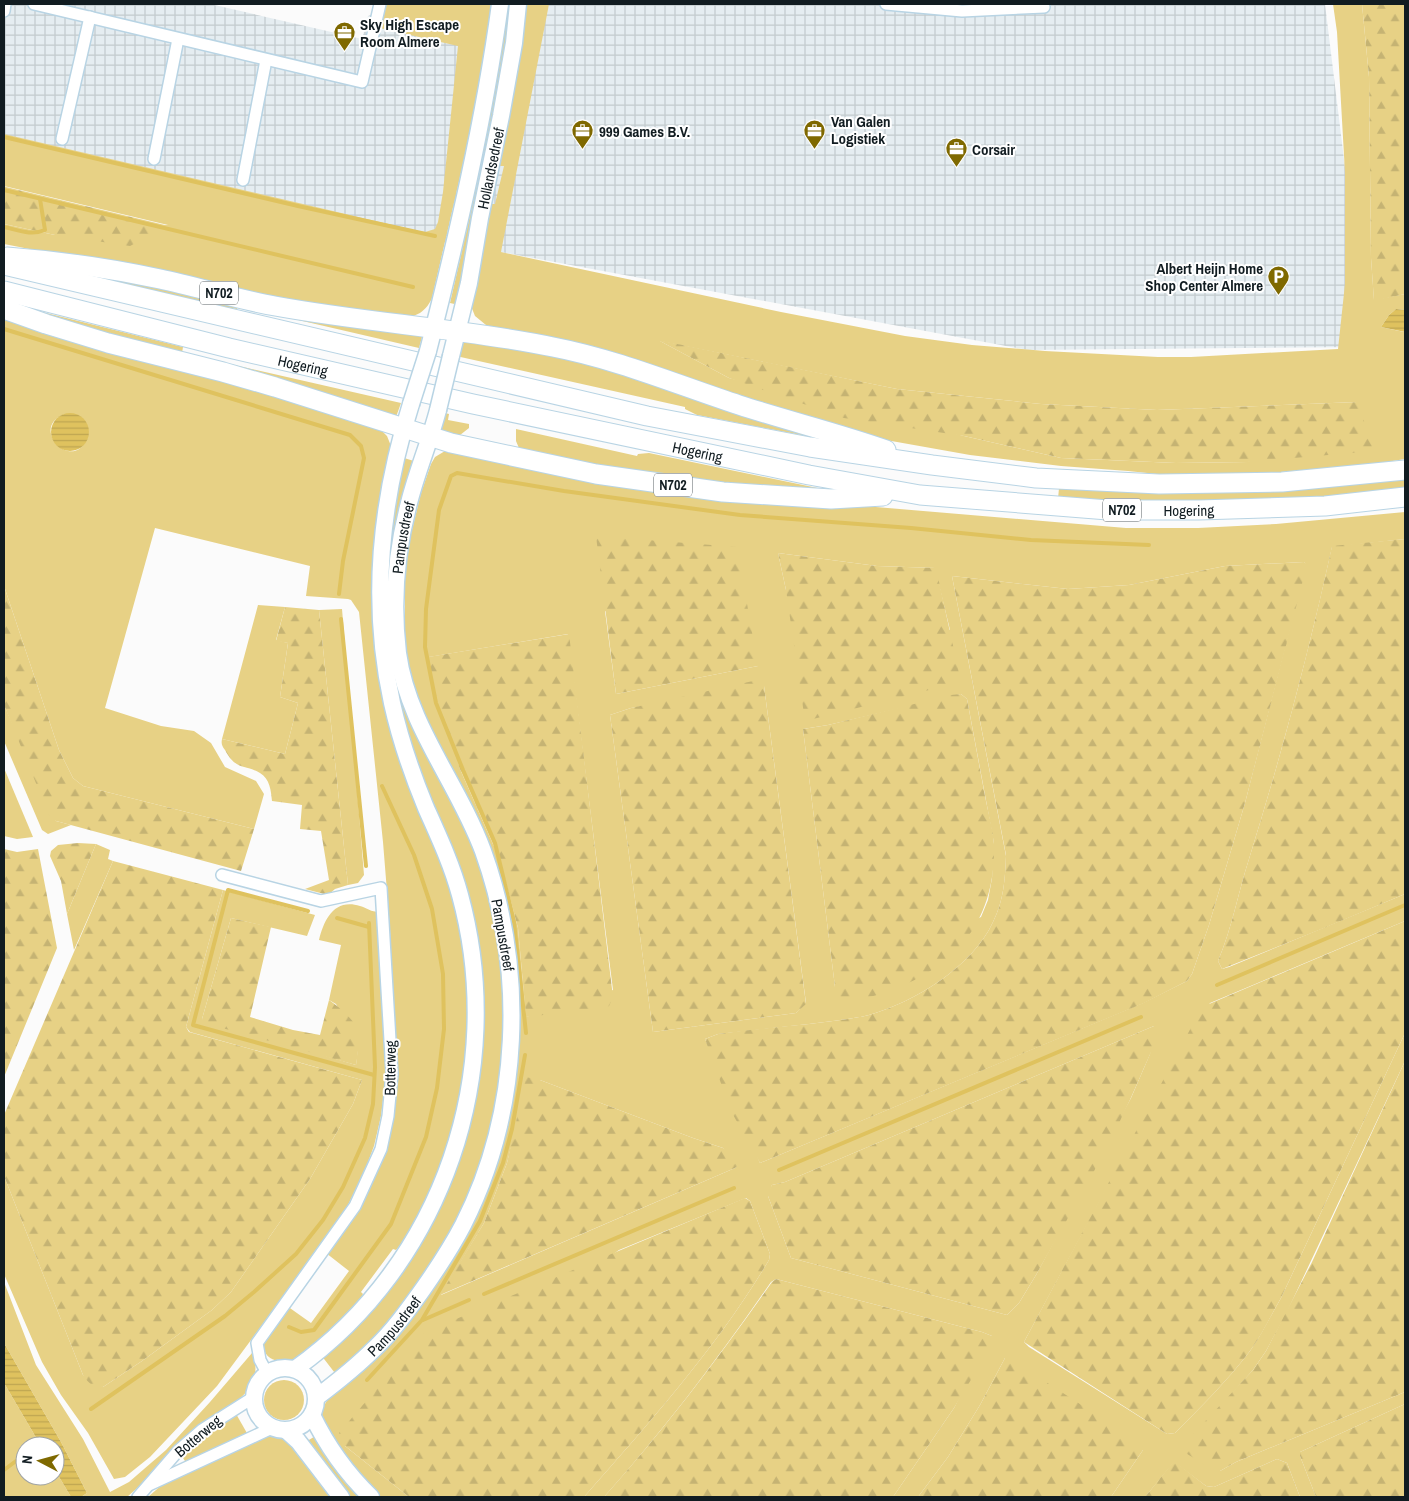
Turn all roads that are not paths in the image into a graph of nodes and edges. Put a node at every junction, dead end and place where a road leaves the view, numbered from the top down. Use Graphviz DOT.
graph roads {
  1 [pos="5,4"];
  2 [pos="34,4"];
  3 [pos="380,4"];
  4 [pos="500,4"];
  5 [pos="518,4"];
  6 [pos="886,4"];
  7 [pos="1044,7"];
  8 [pos="4,11"];
  9 [pos="90,17"];
  10 [pos="178,38"];
  11 [pos="266,60"];
  12 [pos="62,139"];
  13 [pos="154,159"];
  14 [pos="243,180"];
  15 [pos="4,257"];
  16 [pos="4,266"];
  17 [pos="4,291"];
  18 [pos="4,309"];
  19 [pos="434,327"];
  20 [pos="458,331"];
  21 [pos="411,404"];
  22 [pos="438,410"];
  23 [pos="404,428"];
  24 [pos="431,436"];
  25 [pos="932,465"];
  26 [pos="1405,470"];
  27 [pos="920,495"];
  28 [pos="1405,498"];
  29 [pos="222,875"];
  30 [pos="295,1369"];
  31 [pos="267,1373"];
  32 [pos="254,1397"];
  33 [pos="317,1397"];
  34 [pos="312,1415"];
  35 [pos="280,1429"];
  36 [pos="149,1485"];
  37 [pos="138,1497"];
  38 [pos="341,1497"];
  39 [pos="371,1497"];
  1 -- 8 [label="street"];
  2 -- 9 [label="street"];
  3 -- 11 [label="street"];
  4 -- 19 [label="main road, Hollandsedreef"];
  5 -- 20 [label="main road, Hollandsedreef"];
  6 -- 7 [label="street"];
  9 -- 10 [label="street"];
  9 -- 12 [label="street"];
  10 -- 11 [label="street"];
  10 -- 13 [label="street"];
  11 -- 14 [label="street"];
  15 -- 19 [label="highway, N702"];
  16 -- 25 [label="highway, Hogering / N702"];
  17 -- 27 [label="highway, Hogering / N702"];
  18 -- 23 [label="highway, N702"];
  19 -- 20 [label="highway, N702"];
  19 -- 21 [label="main road, Hollandsedreef, bridge"];
  20 -- 22 [label="main road, Hollandsedreef, bridge"];
  20 -- 25 [label="highway, N702"];
  21 -- 23 [label="main road, Pampusdreef"];
  22 -- 24 [label="main road, Pampusdreef"];
  23 -- 24 [label="highway, N702"];
  23 -- 30 [label="main road, Pampusdreef"];
  24 -- 27 [label="highway, N702"];
  24 -- 33 [label="main road, Pampusdreef"];
  25 -- 26 [label="highway, Hogering / N702"];
  27 -- 28 [label="highway, Hogering / N702"];
  29 -- 31 [label="street, Botterweg"];
  30 -- 31 [label="main road"];
  30 -- 33 [label="main road"];
  31 -- 32 [label="main road"];
  32 -- 35 [label="main road"];
  32 -- 36 [label="street, Botterweg"];
  33 -- 34 [label="main road"];
  34 -- 35 [label="main road"];
  34 -- 39 [label="main road"];
  35 -- 36 [label="street, Botterweg"];
  35 -- 38 [label="main road"];
  36 -- 37 [label="street, Botterweg"];
}
